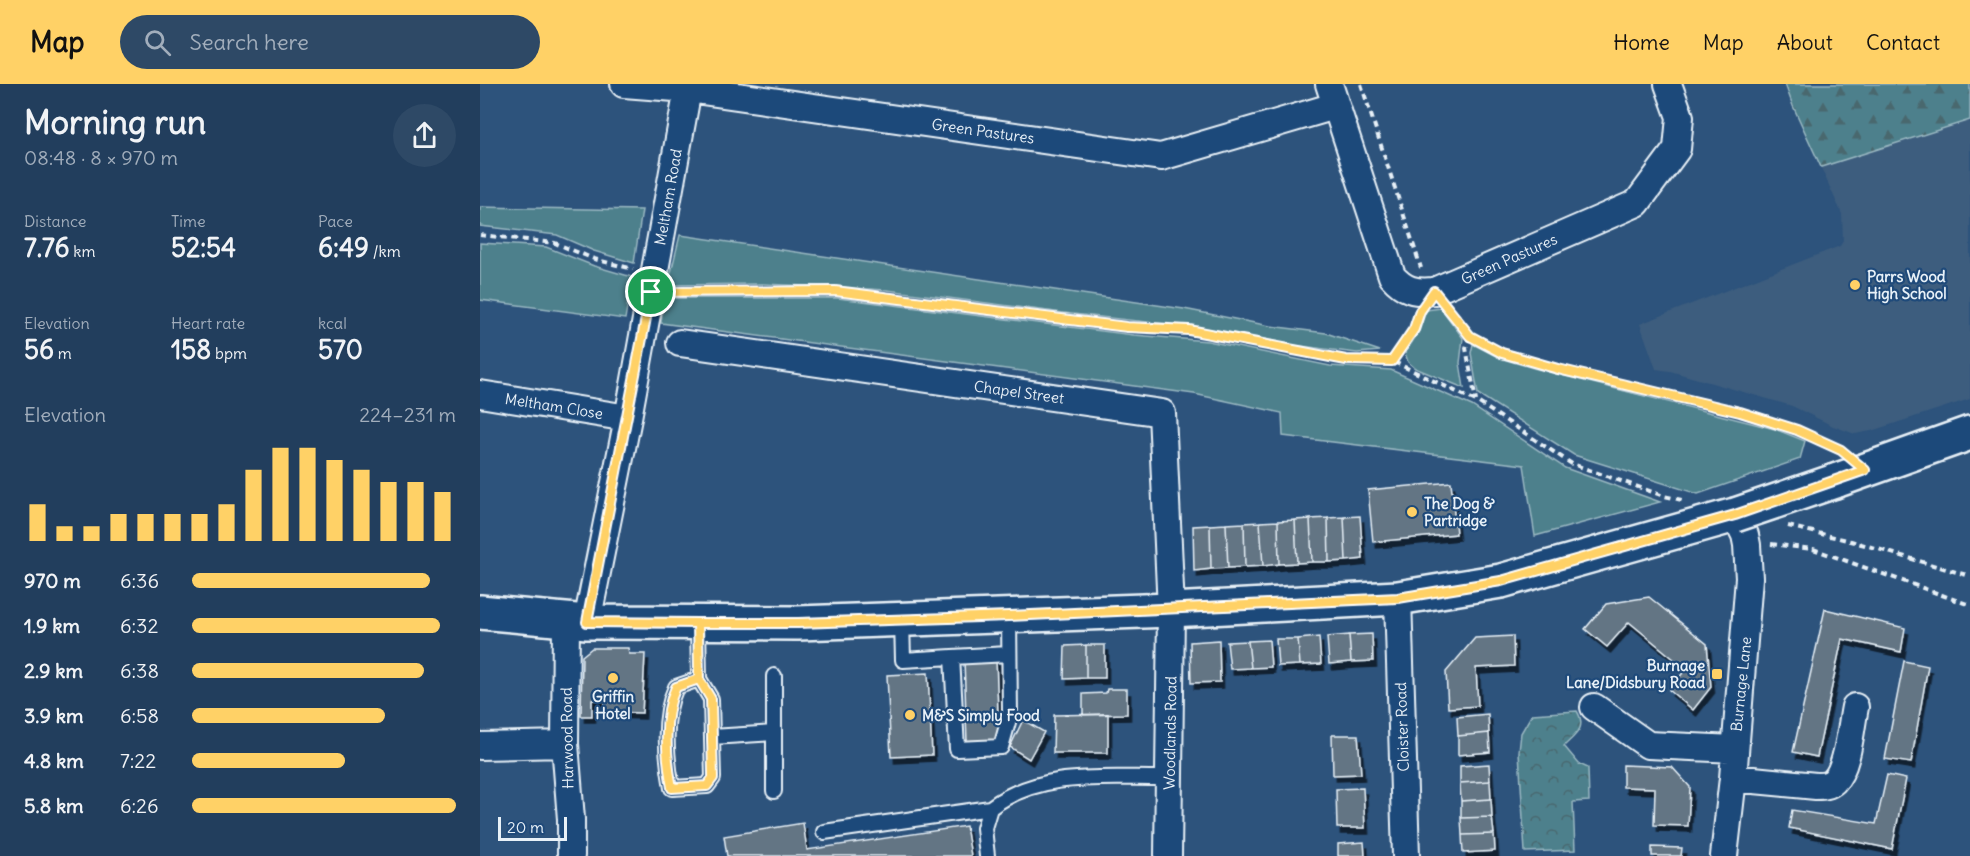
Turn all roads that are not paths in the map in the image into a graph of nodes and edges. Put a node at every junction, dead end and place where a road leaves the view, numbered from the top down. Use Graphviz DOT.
graph roads {
  1 [pos="624,84"];
  2 [pos="1668,84"];
  3 [pos="688,89"];
  4 [pos="1332,95"];
  5 [pos="680,343"];
  6 [pos="480,394"];
  7 [pos="628,418"];
  8 [pos="1970,433"];
  9 [pos="1742,532"];
  10 [pos="1398,598"];
  11 [pos="1171,610"];
  12 [pos="480,612"];
  13 [pos="1009,616"];
  14 [pos="902,620"];
  15 [pos="576,621"];
  16 [pos="698,623"];
  17 [pos="1009,654"];
  18 [pos="952,657"];
  19 [pos="774,676"];
  20 [pos="699,679"];
  21 [pos="1594,707"];
  22 [pos="1854,707"];
  23 [pos="774,733"];
  24 [pos="712,736"];
  25 [pos="565,744"];
  26 [pos="480,746"];
  27 [pos="1735,749"];
  28 [pos="1169,778"];
  29 [pos="1733,778"];
  30 [pos="774,791"];
  31 [pos="990,808"];
  32 [pos="824,832"];
  33 [pos="571,856"];
  34 [pos="987,856"];
  35 [pos="1168,856"];
  36 [pos="1406,856"];
  37 [pos="1724,856"];
  1 -- 3 [label="street, Green Pastures"];
  2 -- 4 [label="street, Green Pastures"];
  3 -- 4 [label="street, Green Pastures"];
  3 -- 7 [label="street, Meltham Road"];
  5 -- 11 [label="street, Chapel Street"];
  6 -- 7 [label="street, Meltham Close"];
  7 -- 15 [label="street, Meltham Road"];
  8 -- 9 [label="main road, bridge"];
  9 -- 10 [label="main road"];
  9 -- 27 [label="street, Burnage Lane"];
  10 -- 11 [label="main road"];
  10 -- 36 [label="street, Cloister Road"];
  11 -- 13 [label="main road"];
  11 -- 28 [label="street, Woodlands Road"];
  12 -- 15 [label="main road"];
  13 -- 14 [label="main road"];
  13 -- 17 [label="lane"];
  14 -- 16 [label="main road"];
  14 -- 18 [label="lane"];
  15 -- 16 [label="main road"];
  15 -- 25 [label="street, Harwood Road"];
  16 -- 20 [label="lane"];
  17 -- 18 [label="lane"];
  17 -- 18 [label="lane"];
  19 -- 23 [label="lane"];
  20 -- 24 [label="lane"];
  20 -- 24 [label="lane"];
  21 -- 27 [label="street"];
  22 -- 29 [label="street"];
  23 -- 24 [label="lane"];
  23 -- 30 [label="lane"];
  25 -- 26 [label="street"];
  25 -- 33 [label="street, Harwood Road"];
  27 -- 29 [label="street, Burnage Lane"];
  28 -- 31 [label="lane"];
  28 -- 35 [label="street, Woodlands Road"];
  29 -- 37 [label="street, Burnage Lane"];
  31 -- 32 [label="lane"];
  31 -- 34 [label="lane"];
}
